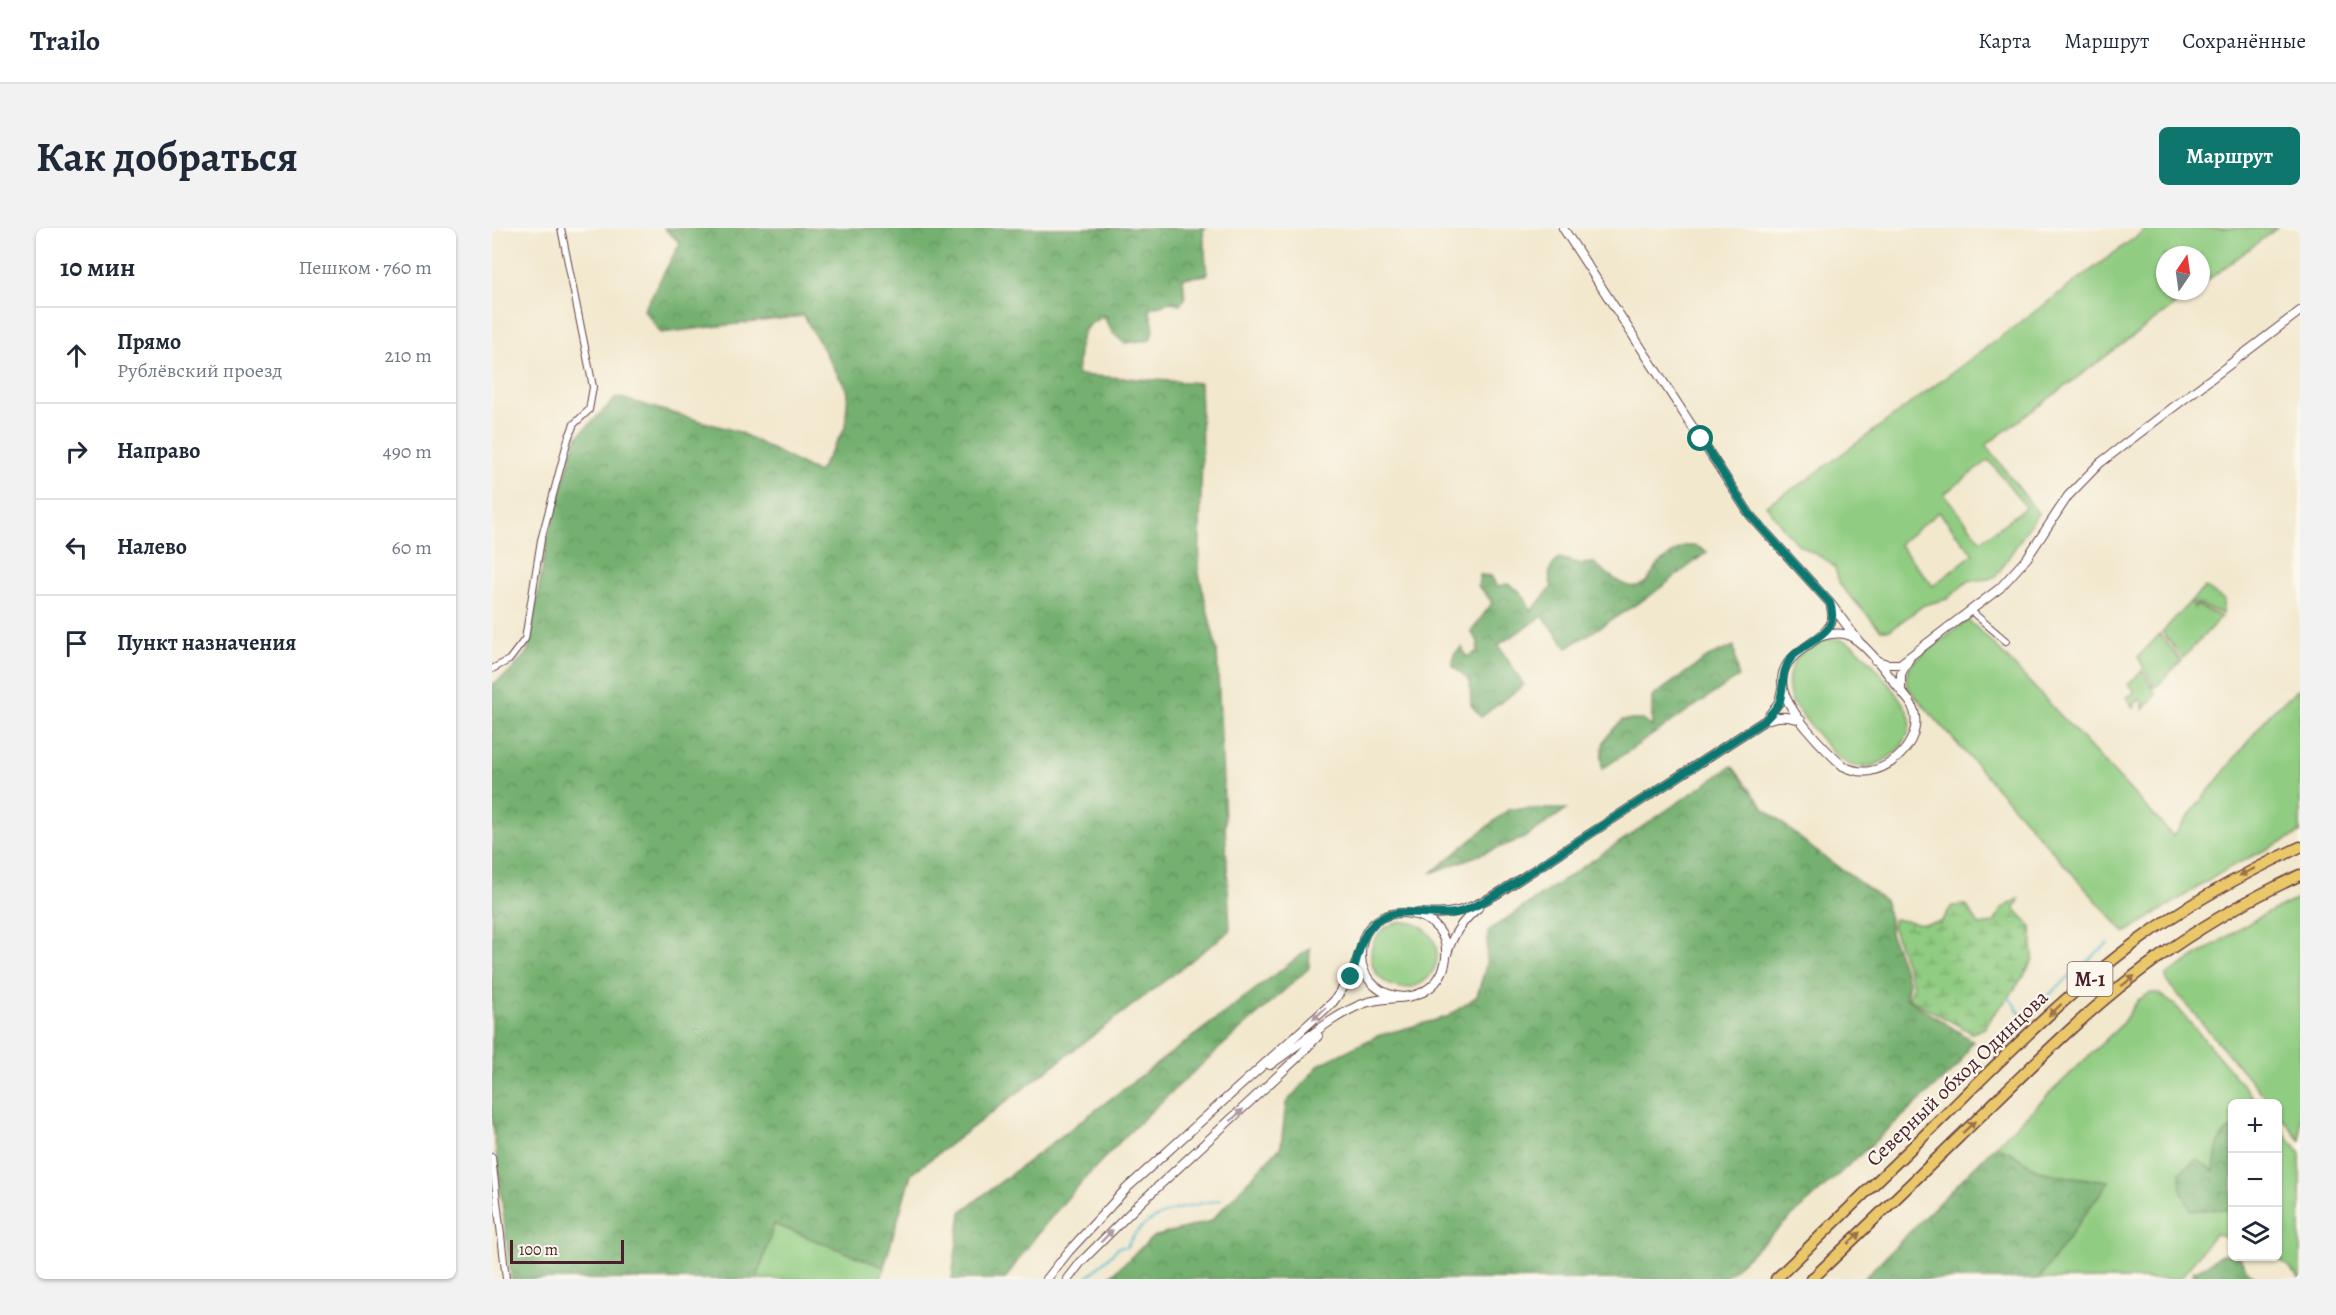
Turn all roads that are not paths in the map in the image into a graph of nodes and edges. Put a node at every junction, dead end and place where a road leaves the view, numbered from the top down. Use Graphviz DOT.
graph roads {
  1 [pos="561,228"];
  2 [pos="1563,228"];
  3 [pos="2300,311"];
  4 [pos="1830,603"];
  5 [pos="1971,611"];
  6 [pos="1820,637"];
  7 [pos="2006,641"];
  8 [pos="1860,643"];
  9 [pos="1909,658"];
  10 [pos="1875,660"];
  11 [pos="492,669"];
  12 [pos="1782,687"];
  13 [pos="1902,693"];
  14 [pos="1801,720"];
  15 [pos="1764,721"];
  16 [pos="2300,847"];
  17 [pos="2300,875"];
  18 [pos="1497,894"];
  19 [pos="1406,912"];
  20 [pos="1361,949"];
  21 [pos="1444,967"];
  22 [pos="1408,997"];
  23 [pos="1330,1023"];
  24 [pos="1246,1083"];
  25 [pos="492,1157"];
  26 [pos="506,1279"];
  27 [pos="1047,1279"];
  28 [pos="1068,1279"];
  29 [pos="1776,1279"];
  30 [pos="1812,1279"];
  1 -- 11 [label="street"];
  2 -- 4 [label="street"];
  3 -- 5 [label="street"];
  4 -- 6 [label="street"];
  4 -- 8 [label="street"];
  5 -- 7 [label="street"];
  5 -- 9 [label="street"];
  6 -- 8 [label="street"];
  6 -- 12 [label="street"];
  8 -- 10 [label="street"];
  9 -- 10 [label="street"];
  9 -- 13 [label="street"];
  10 -- 13 [label="street"];
  12 -- 14 [label="street"];
  12 -- 15 [label="street"];
  13 -- 14 [label="street"];
  14 -- 15 [label="street"];
  15 -- 18 [label="street"];
  16 -- 29 [label="highway, Северный обход Одинцова / М-1, one-way"];
  30 -- 17 [label="highway, Северный обход Одинцова / М-1, one-way"];
  18 -- 19 [label="street"];
  18 -- 21 [label="street"];
  19 -- 20 [label="street"];
  19 -- 21 [label="street"];
  20 -- 22 [label="street"];
  20 -- 24 [label="street, one-way"];
  21 -- 22 [label="street"];
  22 -- 23 [label="street"];
  23 -- 24 [label="street"];
  28 -- 23 [label="street, one-way"];
  24 -- 27 [label="street"];
  25 -- 26 [label="street"];
}
